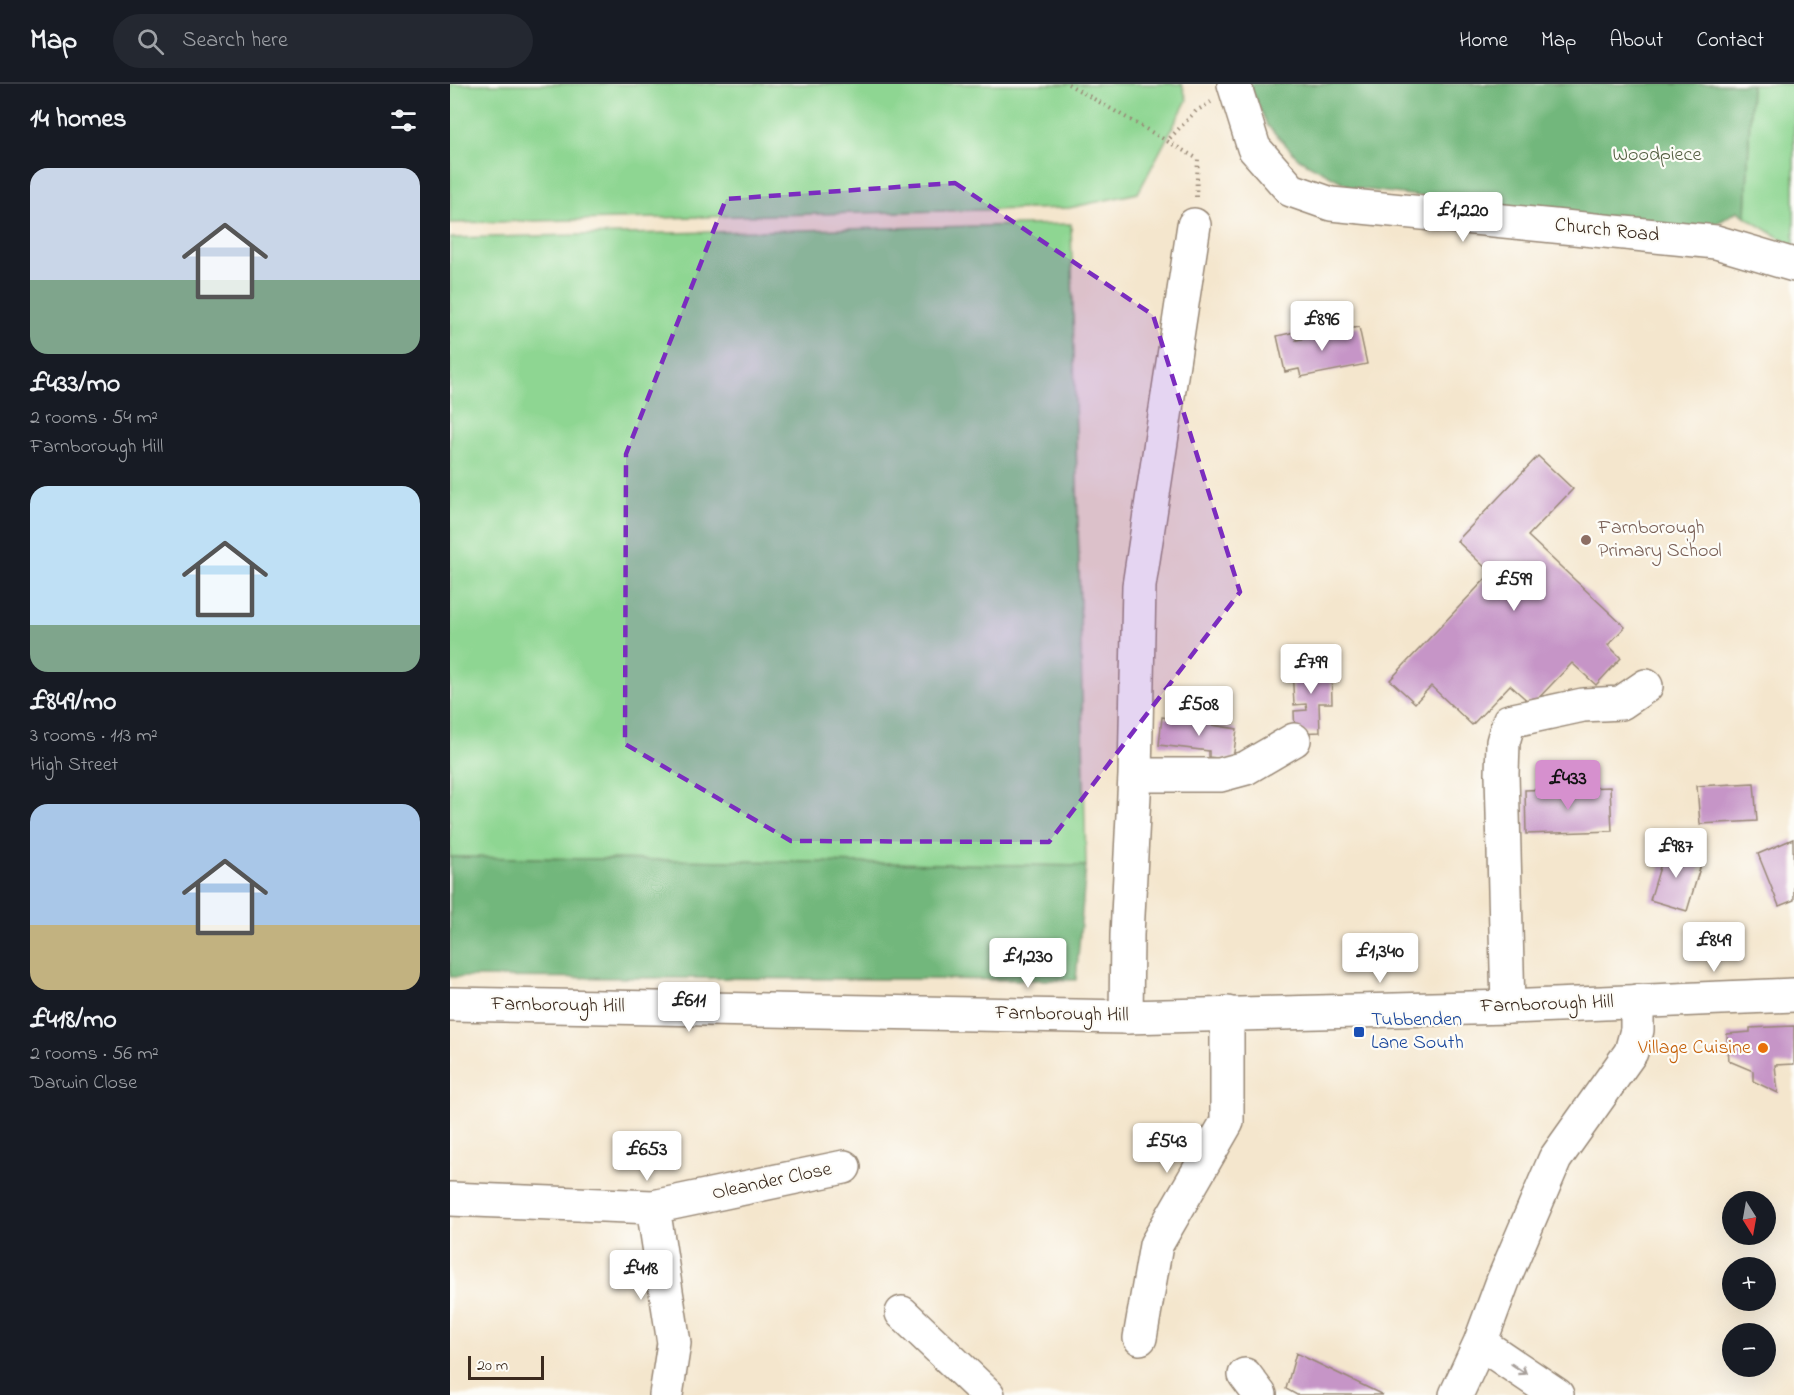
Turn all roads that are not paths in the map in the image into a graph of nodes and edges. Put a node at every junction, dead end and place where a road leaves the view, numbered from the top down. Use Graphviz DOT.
graph roads {
  1 [pos="1234,85"];
  2 [pos="1194,225"];
  3 [pos="1794,265"];
  4 [pos="1646,686"];
  5 [pos="1294,740"];
  6 [pos="1135,775"];
  7 [pos="1794,995"];
  8 [pos="1637,1001"];
  9 [pos="450,1004"];
  10 [pos="1508,1007"];
  11 [pos="1227,1013"];
  12 [pos="1126,1017"];
  13 [pos="844,1167"];
  14 [pos="450,1199"];
  15 [pos="653,1207"];
  16 [pos="902,1313"];
  17 [pos="1140,1338"];
  18 [pos="1480,1343"];
  19 [pos="666,1395"];
  20 [pos="988,1395"];
  21 [pos="1455,1395"];
  22 [pos="1557,1395"];
  1 -- 3 [label="street, Church Road"];
  2 -- 6 [label="street"];
  4 -- 10 [label="street"];
  5 -- 6 [label="street"];
  6 -- 12 [label="street"];
  7 -- 8 [label="street, Farnborough Hill"];
  8 -- 10 [label="street, Farnborough Hill"];
  8 -- 18 [label="street"];
  9 -- 12 [label="street, Farnborough Hill"];
  10 -- 11 [label="street, Farnborough Hill"];
  11 -- 12 [label="street, Farnborough Hill"];
  11 -- 17 [label="street"];
  13 -- 15 [label="street, Oleander Close"];
  14 -- 15 [label="street, Oleander Close"];
  15 -- 19 [label="street"];
  16 -- 20 [label="street"];
  18 -- 21 [label="street"];
  18 -- 22 [label="street, one-way"];
}
